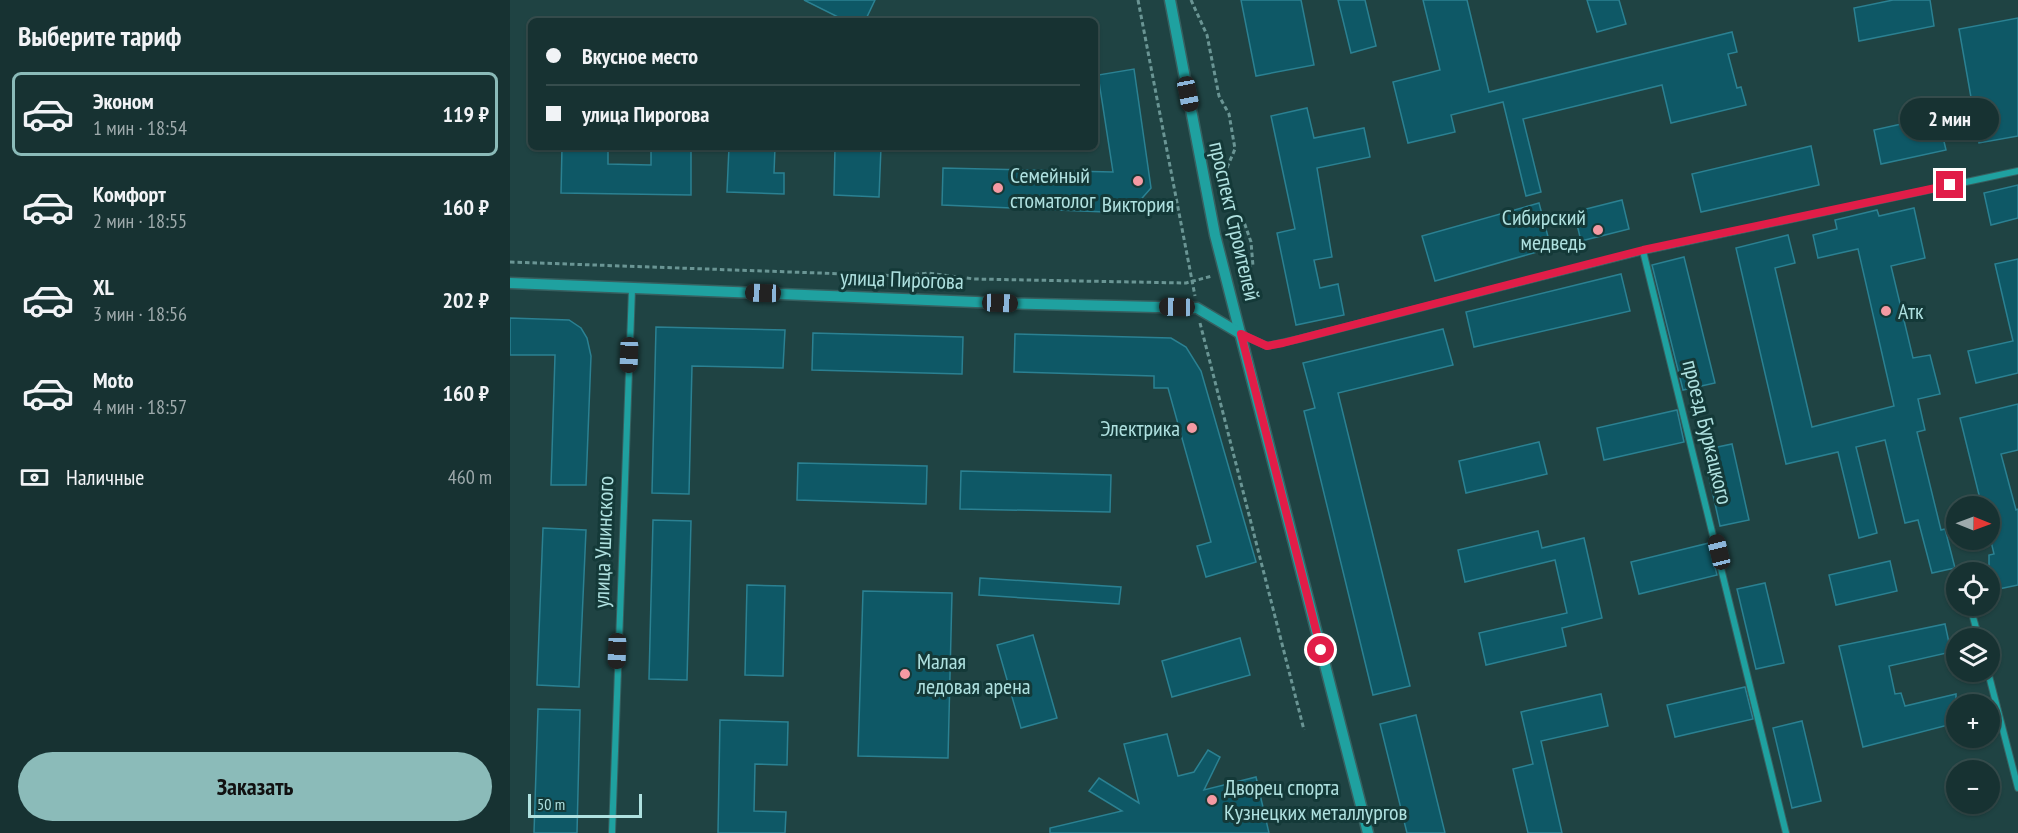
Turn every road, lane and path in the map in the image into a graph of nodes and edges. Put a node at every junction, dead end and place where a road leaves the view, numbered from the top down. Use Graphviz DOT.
graph roads {
  1 [pos="1138,0"];
  2 [pos="1170,0"];
  3 [pos="1191,0"];
  4 [pos="2018,171"];
  5 [pos="1643,250"];
  6 [pos="510,262"];
  7 [pos="1225,273"];
  8 [pos="1192,279"];
  9 [pos="510,284"];
  10 [pos="632,289"];
  11 [pos="1197,308"];
  12 [pos="1241,334"];
  13 [pos="1991,682"];
  14 [pos="1304,730"];
  15 [pos="2018,788"];
  16 [pos="612,833"];
  17 [pos="1368,833"];
  18 [pos="1786,833"];
  1 -- 8 [label="path"];
  2 -- 7 [label="street, проспект Строителей"];
  3 -- 7 [label="path"];
  4 -- 5 [label="street, улица Пирогова"];
  5 -- 12 [label="street, улица Пирогова"];
  5 -- 18 [label="street, проезд Буркацкого"];
  6 -- 8 [label="path"];
  7 -- 8 [label="path"];
  7 -- 12 [label="street, проспект Строителей"];
  8 -- 11 [label="path"];
  9 -- 10 [label="street, улица Пирогова"];
  10 -- 11 [label="street, улица Пирогова"];
  10 -- 16 [label="street, улица Ушинского"];
  11 -- 12 [label="street, улица Пирогова"];
  11 -- 14 [label="path"];
  12 -- 17 [label="street, проспект Строителей"];
  13 -- 15 [label="street"];
}
